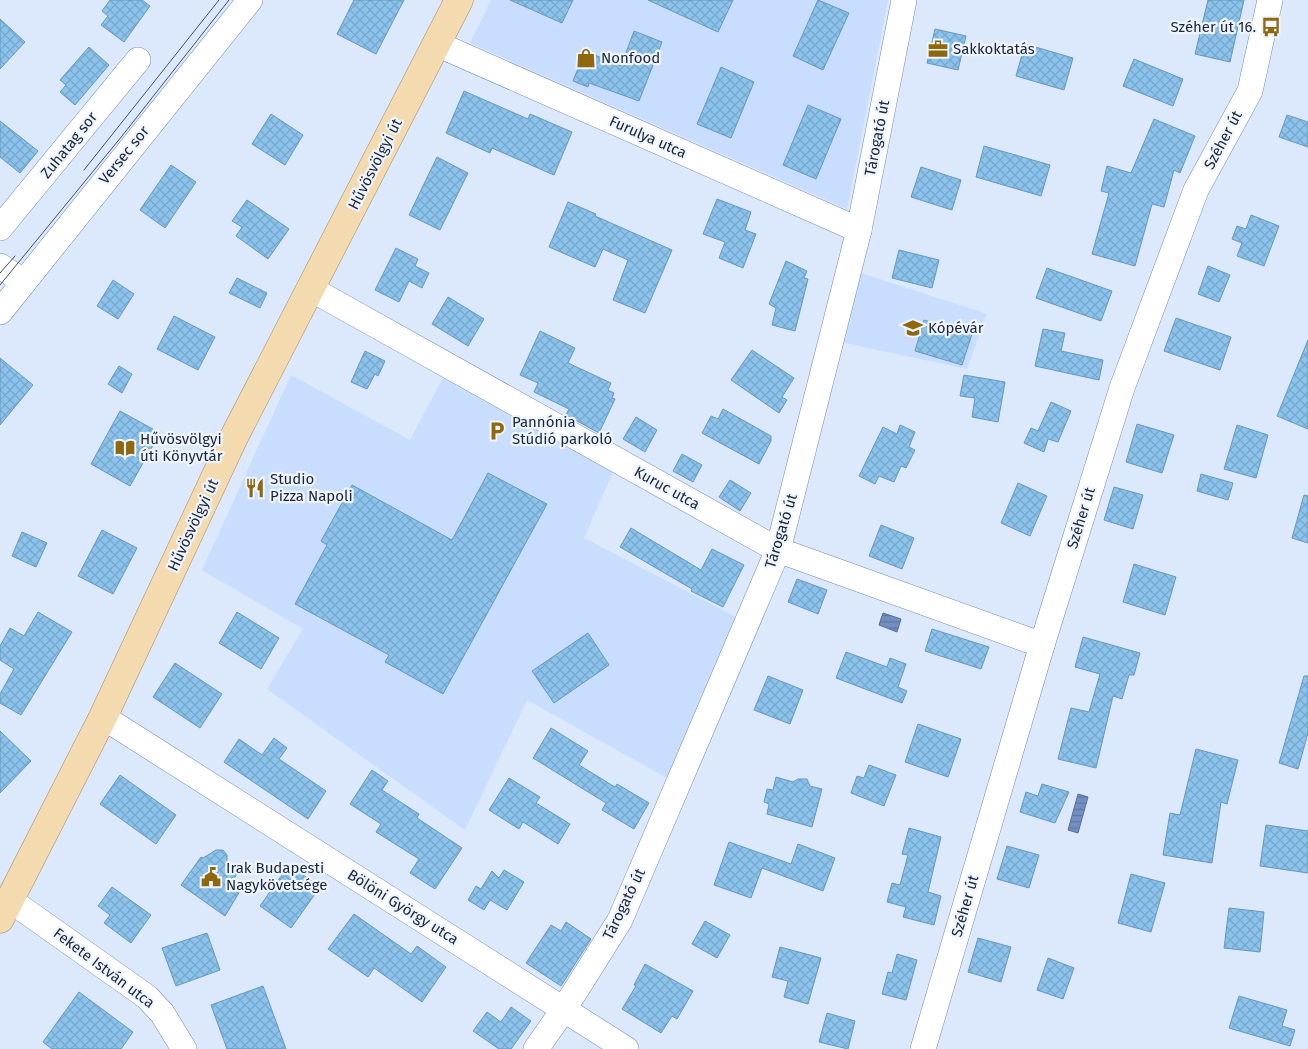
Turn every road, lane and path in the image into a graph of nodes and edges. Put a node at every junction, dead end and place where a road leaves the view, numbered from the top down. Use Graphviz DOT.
graph roads {
  1 [pos="250,0"];
  2 [pos="459,0"];
  3 [pos="904,0"];
  4 [pos="1270,0"];
  5 [pos="437,44"];
  6 [pos="138,60"];
  7 [pos="0,228"];
  8 [pos="859,230"];
  9 [pos="0,266"];
  10 [pos="24,282"];
  11 [pos="311,289"];
  12 [pos="0,312"];
  13 [pos="778,550"];
  14 [pos="1042,645"];
  15 [pos="103,717"];
  16 [pos="5,910"];
  17 [pos="564,1009"];
  18 [pos="184,1049"];
  19 [pos="536,1049"];
  20 [pos="626,1049"];
  21 [pos="923,1049"];
  1 -- 10 [label="street, Versec sor"];
  2 -- 5 [label="main road, Hűvösvölgyi út"];
  3 -- 8 [label="street, Tárogató út"];
  4 -- 14 [label="street, Széher út"];
  5 -- 8 [label="street, Furulya utca"];
  5 -- 11 [label="main road, Hűvösvölgyi út"];
  6 -- 7 [label="street, Zuhatag sor"];
  8 -- 13 [label="street, Tárogató út"];
  9 -- 10 [label="street"];
  10 -- 12 [label="street, Versec sor"];
  11 -- 13 [label="street, Kuruc utca"];
  11 -- 15 [label="main road, Hűvösvölgyi út"];
  13 -- 14 [label="street, Kuruc utca"];
  13 -- 17 [label="street, Tárogató út"];
  14 -- 21 [label="street, Széher út"];
  15 -- 16 [label="main road, Hűvösvölgyi út"];
  15 -- 17 [label="street, Bölöni György utca"];
  16 -- 18 [label="street, Fekete István utca"];
  17 -- 19 [label="street, Tárogató út"];
  17 -- 20 [label="street, Bölöni György utca"];
}
